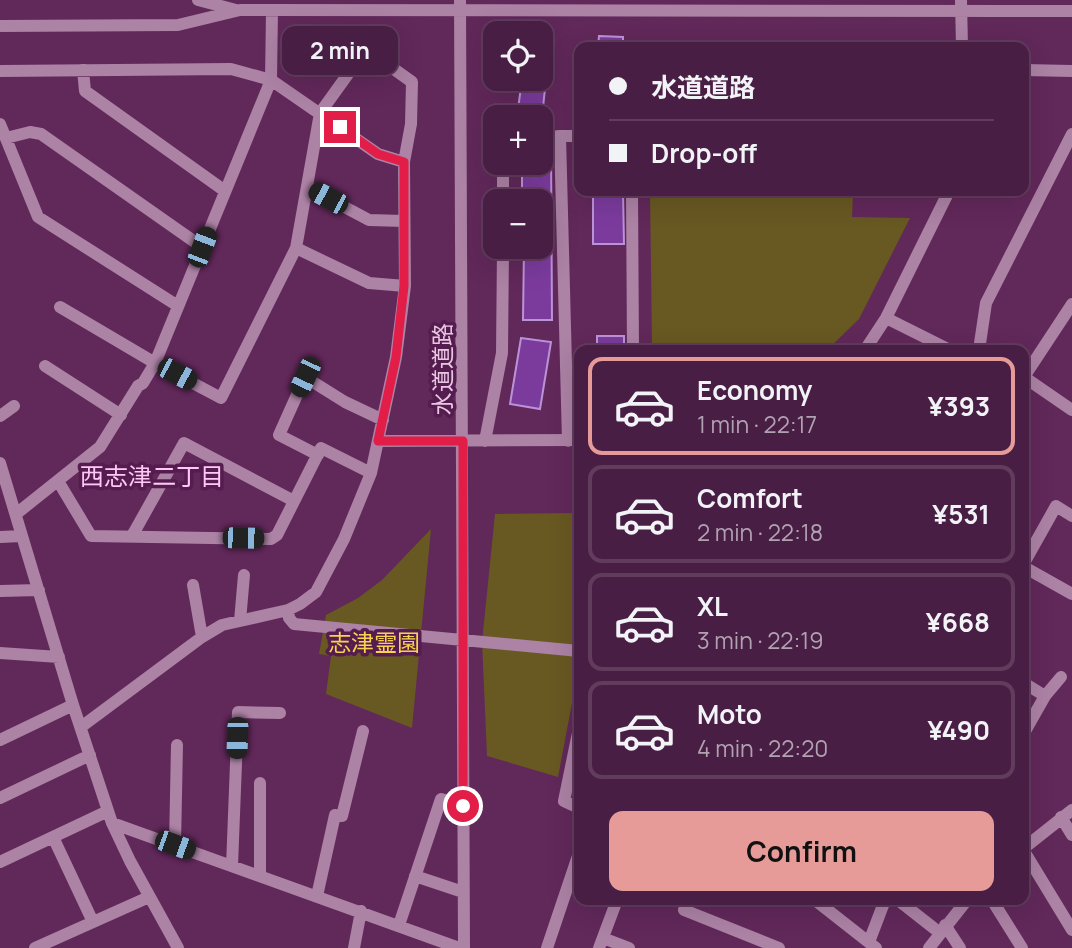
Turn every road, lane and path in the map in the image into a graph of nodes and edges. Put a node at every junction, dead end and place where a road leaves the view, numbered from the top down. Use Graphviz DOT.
graph roads {
  1 [pos="198,0"];
  2 [pos="460,5"];
  3 [pos="728,5"];
  4 [pos="962,5"];
  5 [pos="240,10"];
  6 [pos="272,10"];
  7 [pos="1072,11"];
  8 [pos="0,26"];
  9 [pos="962,42"];
  10 [pos="0,71"];
  11 [pos="83,71"];
  12 [pos="1029,71"];
  13 [pos="1072,71"];
  14 [pos="271,79"];
  15 [pos="320,113"];
  16 [pos="0,124"];
  17 [pos="1072,134"];
  18 [pos="560,136"];
  19 [pos="574,136"];
  20 [pos="553,137"];
  21 [pos="6,138"];
  22 [pos="404,162"];
  23 [pos="307,187"];
  24 [pos="225,191"];
  25 [pos="632,196"];
  26 [pos="946,196"];
  27 [pos="404,221"];
  28 [pos="202,247"];
  29 [pos="296,247"];
  30 [pos="503,259"];
  31 [pos="404,286"];
  32 [pos="1072,304"];
  33 [pos="178,306"];
  34 [pos="60,307"];
  35 [pos="886,318"];
  36 [pos="633,345"];
  37 [pos="868,345"];
  38 [pos="940,345"];
  39 [pos="980,345"];
  40 [pos="155,363"];
  41 [pos="45,366"];
  42 [pos="1029,369"];
  43 [pos="1029,380"];
  44 [pos="14,406"];
  45 [pos="1072,410"];
  46 [pos="121,415"];
  47 [pos="0,416"];
  48 [pos="383,420"];
  49 [pos="574,440"];
  50 [pos="378,441"];
  51 [pos="463,441"];
  52 [pos="485,441"];
  53 [pos="318,455"];
  54 [pos="0,463"];
  55 [pos="371,473"];
  56 [pos="58,481"];
  57 [pos="4,488"];
  58 [pos="294,500"];
  59 [pos="16,514"];
  60 [pos="1072,516"];
  61 [pos="22,536"];
  62 [pos="132,536"];
  63 [pos="0,537"];
  64 [pos="1029,556"];
  65 [pos="1029,568"];
  66 [pos="244,575"];
  67 [pos="193,585"];
  68 [pos="39,590"];
  69 [pos="0,591"];
  70 [pos="1071,592"];
  71 [pos="288,610"];
  72 [pos="240,621"];
  73 [pos="202,637"];
  74 [pos="463,639"];
  75 [pos="574,650"];
  76 [pos="0,653"];
  77 [pos="59,656"];
  78 [pos="1061,677"];
  79 [pos="1029,686"];
  80 [pos="1045,696"];
  81 [pos="74,705"];
  82 [pos="280,713"];
  83 [pos="1029,724"];
  84 [pos="81,727"];
  85 [pos="363,731"];
  86 [pos="0,740"];
  87 [pos="177,745"];
  88 [pos="90,755"];
  89 [pos="260,783"];
  90 [pos="573,784"];
  91 [pos="0,799"];
  92 [pos="463,806"];
  93 [pos="574,806"];
  94 [pos="1066,814"];
  95 [pos="111,817"];
  96 [pos="1072,835"];
  97 [pos="53,837"];
  98 [pos="175,845"];
  99 [pos="1029,845"];
  100 [pos="1029,857"];
  101 [pos="0,862"];
  102 [pos="232,866"];
  103 [pos="574,868"];
  104 [pos="260,876"];
  105 [pos="415,876"];
  106 [pos="463,892"];
  107 [pos="317,896"];
  108 [pos="149,897"];
  109 [pos="615,905"];
  110 [pos="686,905"];
  111 [pos="821,905"];
  112 [pos="884,905"];
  113 [pos="906,905"];
  114 [pos="963,905"];
  115 [pos="995,905"];
  116 [pos="362,911"];
  117 [pos="93,922"];
  118 [pos="399,925"];
  119 [pos="942,929"];
  120 [pos="1072,930"];
  121 [pos="601,943"];
  122 [pos="754,943"];
  123 [pos="872,945"];
  124 [pos="35,948"];
  125 [pos="178,948"];
  126 [pos="354,948"];
  127 [pos="461,948"];
  128 [pos="547,948"];
  129 [pos="629,948"];
  130 [pos="779,948"];
  131 [pos="929,948"];
  132 [pos="960,948"];
  133 [pos="1022,948"];
  1 -- 5 [label="street"];
  2 -- 3 [label="street"];
  2 -- 6 [label="street"];
  2 -- 51 [label="street, 水道道路"];
  3 -- 4 [label="street"];
  4 -- 7 [label="street"];
  4 -- 9 [label="street"];
  5 -- 6 [label="street"];
  5 -- 8 [label="street"];
  6 -- 14 [label="street"];
  10 -- 11 [label="street"];
  11 -- 14 [label="street"];
  11 -- 24 [label="street"];
  12 -- 13 [label="street"];
  14 -- 15 [label="street"];
  14 -- 24 [label="street"];
  15 -- 22 [label="street"];
  15 -- 22 [label="street"];
  15 -- 23 [label="street"];
  16 -- 21 [label="street"];
  17 -- 39 [label="street"];
  18 -- 19 [label="street"];
  18 -- 20 [label="street"];
  18 -- 49 [label="street"];
  21 -- 28 [label="street"];
  21 -- 33 [label="street"];
  22 -- 27 [label="street"];
  23 -- 27 [label="street"];
  23 -- 29 [label="street"];
  24 -- 28 [label="street"];
  25 -- 36 [label="street"];
  26 -- 35 [label="street"];
  27 -- 31 [label="street"];
  28 -- 33 [label="street"];
  29 -- 31 [label="street"];
  29 -- 40 [label="street"];
  30 -- 52 [label="street"];
  31 -- 48 [label="street"];
  32 -- 42 [label="street"];
  33 -- 40 [label="street"];
  34 -- 40 [label="street"];
  35 -- 37 [label="street"];
  35 -- 38 [label="street"];
  40 -- 46 [label="street"];
  41 -- 46 [label="street"];
  43 -- 45 [label="street"];
  44 -- 47 [label="street"];
  46 -- 56 [label="street"];
  48 -- 50 [label="street"];
  48 -- 53 [label="street"];
  49 -- 52 [label="street"];
  50 -- 51 [label="street"];
  50 -- 55 [label="street"];
  51 -- 52 [label="street"];
  51 -- 74 [label="street, 水道道路"];
  53 -- 55 [label="street"];
  53 -- 58 [label="street"];
  54 -- 57 [label="street"];
  55 -- 71 [label="street"];
  56 -- 59 [label="street"];
  56 -- 62 [label="street"];
  57 -- 59 [label="street"];
  58 -- 62 [label="street"];
  58 -- 62 [label="street"];
  59 -- 61 [label="street"];
  60 -- 64 [label="street"];
  61 -- 63 [label="street"];
  61 -- 68 [label="street"];
  65 -- 70 [label="street"];
  66 -- 72 [label="street"];
  67 -- 73 [label="street"];
  68 -- 69 [label="street"];
  68 -- 77 [label="street"];
  71 -- 72 [label="street"];
  71 -- 74 [label="street"];
  72 -- 73 [label="street"];
  73 -- 84 [label="street"];
  74 -- 75 [label="street"];
  74 -- 92 [label="street, 水道道路"];
  76 -- 77 [label="street"];
  77 -- 81 [label="street"];
  78 -- 80 [label="street"];
  79 -- 80 [label="street"];
  80 -- 83 [label="street"];
  81 -- 84 [label="street"];
  81 -- 86 [label="street"];
  82 -- 102 [label="street"];
  84 -- 88 [label="street"];
  85 -- 107 [label="street"];
  87 -- 98 [label="street"];
  88 -- 91 [label="street"];
  88 -- 95 [label="street"];
  89 -- 104 [label="street"];
  90 -- 93 [label="street"];
  92 -- 105 [label="street"];
  92 -- 106 [label="street, 水道道路"];
  94 -- 96 [label="street"];
  94 -- 99 [label="street"];
  95 -- 97 [label="street"];
  95 -- 98 [label="street"];
  95 -- 108 [label="street"];
  97 -- 101 [label="street"];
  97 -- 117 [label="street"];
  98 -- 102 [label="street"];
  100 -- 120 [label="street"];
  102 -- 104 [label="street"];
  103 -- 128 [label="street"];
  104 -- 107 [label="street"];
  105 -- 106 [label="street"];
  105 -- 118 [label="street"];
  106 -- 127 [label="street, 水道道路"];
  107 -- 116 [label="street"];
  108 -- 117 [label="street"];
  108 -- 125 [label="street"];
  109 -- 121 [label="street"];
  110 -- 122 [label="street"];
  111 -- 123 [label="street"];
  112 -- 123 [label="street"];
  113 -- 119 [label="street"];
  114 -- 119 [label="street"];
  115 -- 133 [label="street"];
  116 -- 118 [label="street"];
  116 -- 126 [label="street"];
  117 -- 124 [label="street"];
  118 -- 127 [label="street"];
  119 -- 131 [label="street"];
  119 -- 132 [label="street"];
  121 -- 129 [label="street"];
  122 -- 130 [label="street"];
}
